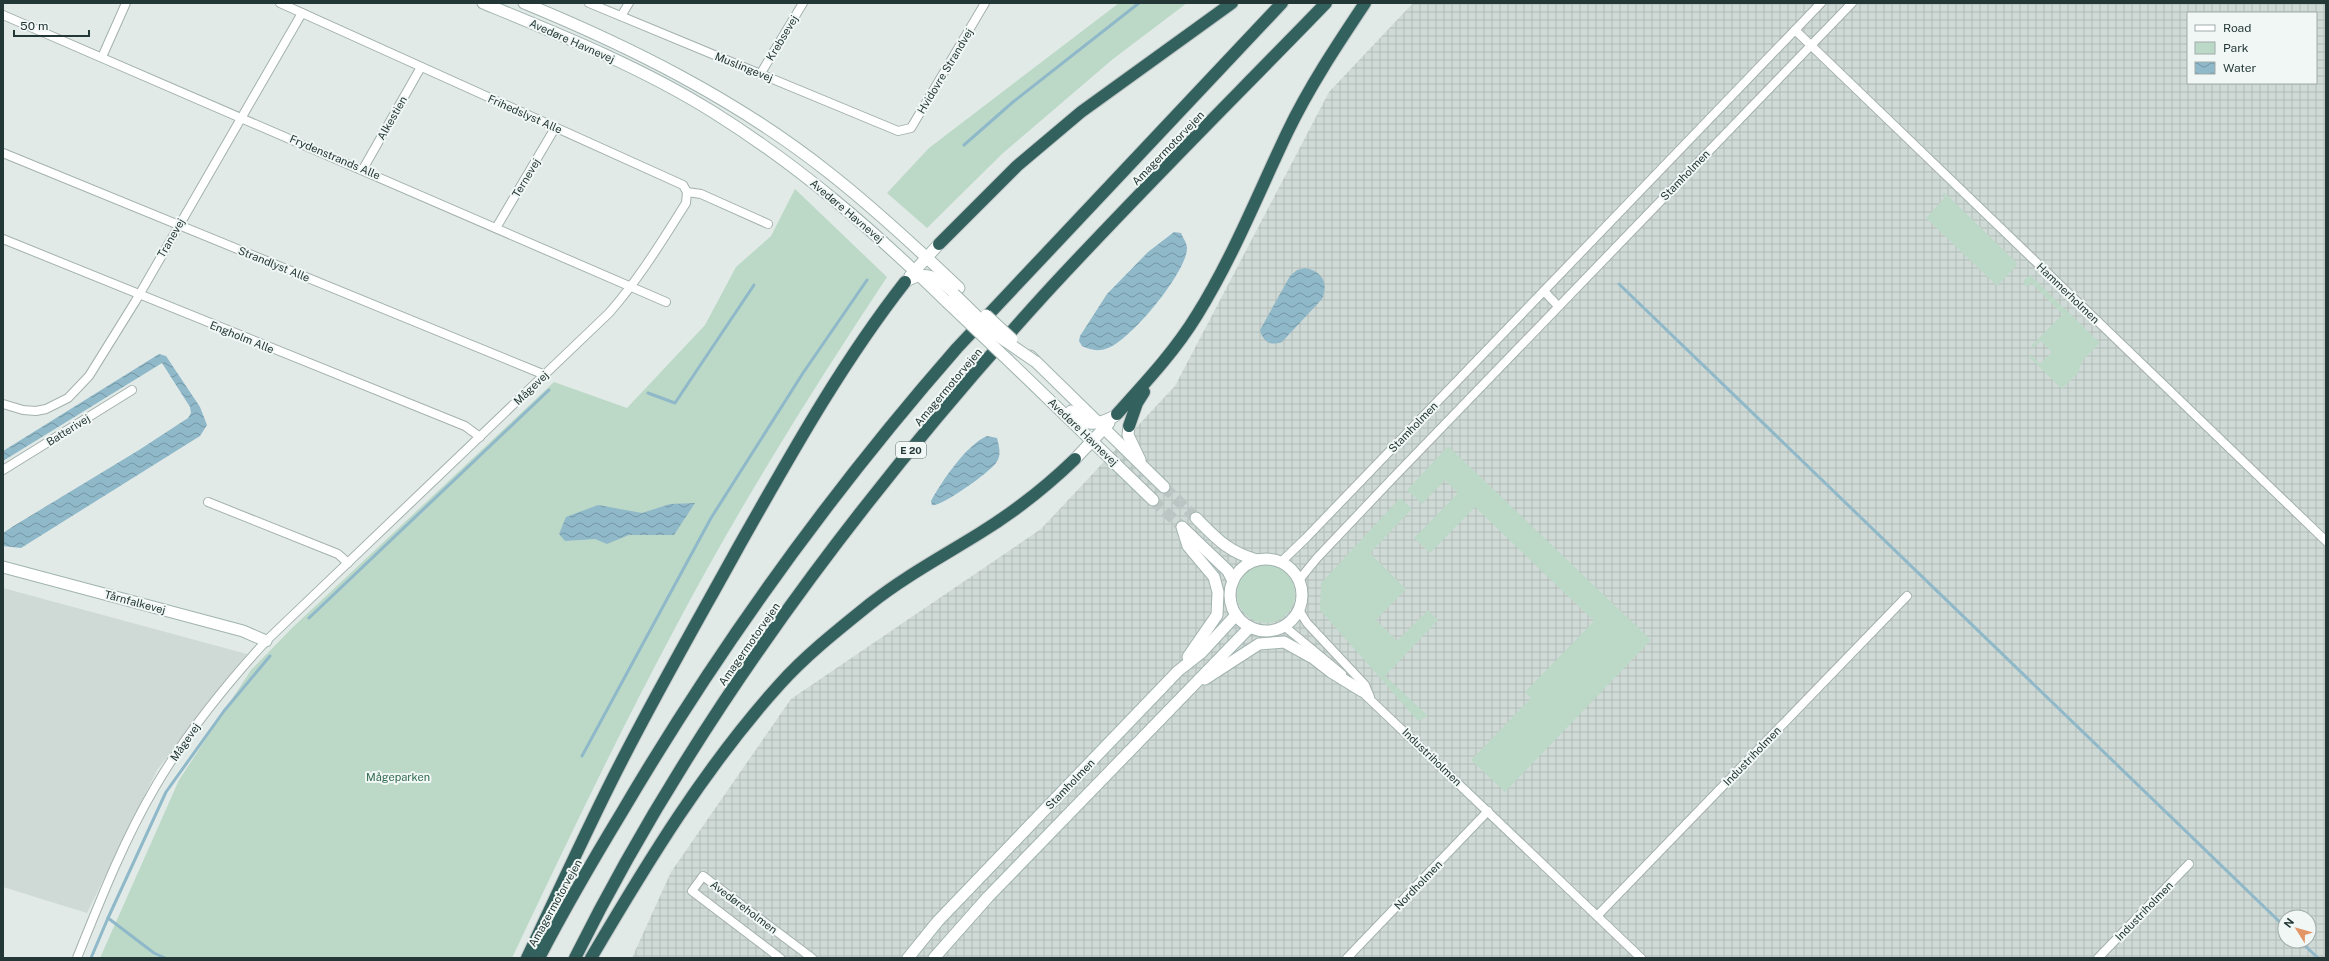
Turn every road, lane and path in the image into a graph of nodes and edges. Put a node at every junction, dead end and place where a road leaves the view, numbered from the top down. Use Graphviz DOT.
graph roads {
  1 [pos="126,3"];
  2 [pos="280,3"];
  3 [pos="483,3"];
  4 [pos="524,3"];
  5 [pos="589,3"];
  6 [pos="629,3"];
  7 [pos="803,3"];
  8 [pos="985,3"];
  9 [pos="1232,3"];
  10 [pos="1282,3"];
  11 [pos="1326,3"];
  12 [pos="1365,3"];
  13 [pos="1821,3"];
  14 [pos="1852,3"];
  15 [pos="302,13"];
  16 [pos="3,15"];
  17 [pos="622,16"];
  18 [pos="1795,30"];
  19 [pos="1811,45"];
  20 [pos="102,57"];
  21 [pos="421,67"];
  22 [pos="761,74"];
  23 [pos="242,118"];
  24 [pos="555,128"];
  25 [pos="898,131"];
  26 [pos="3,153"];
  27 [pos="363,169"];
  28 [pos="687,192"];
  29 [pos="768,224"];
  30 [pos="178,225"];
  31 [pos="496,228"];
  32 [pos="3,239"];
  33 [pos="939,244"];
  34 [pos="927,258"];
  35 [pos="917,273"];
  36 [pos="905,282"];
  37 [pos="631,287"];
  38 [pos="1544,291"];
  39 [pos="139,295"];
  40 [pos="954,295"];
  41 [pos="666,302"];
  42 [pos="1558,306"];
  43 [pos="1160,366"];
  44 [pos="1029,369"];
  45 [pos="545,375"];
  46 [pos="132,390"];
  47 [pos="3,404"];
  48 [pos="1116,415"];
  49 [pos="1101,425"];
  50 [pos="1129,426"];
  51 [pos="480,437"];
  52 [pos="1092,441"];
  53 [pos="1075,459"];
  54 [pos="1143,466"];
  55 [pos="3,470"];
  56 [pos="1164,487"];
  57 [pos="1153,500"];
  58 [pos="208,502"];
  59 [pos="1196,518"];
  60 [pos="2326,541"];
  61 [pos="1257,560"];
  62 [pos="1281,562"];
  63 [pos="348,563"];
  64 [pos="3,567"];
  65 [pos="1299,580"];
  66 [pos="1233,581"];
  67 [pos="1907,596"];
  68 [pos="1299,610"];
  69 [pos="1236,615"];
  70 [pos="1284,626"];
  71 [pos="1250,627"];
  72 [pos="266,641"];
  73 [pos="1178,671"];
  74 [pos="1191,688"];
  75 [pos="1366,694"];
  76 [pos="1488,811"];
  77 [pos="2189,864"];
  78 [pos="1597,916"];
  79 [pos="77,958"];
  80 [pos="527,958"];
  81 [pos="539,958"];
  82 [pos="575,958"];
  83 [pos="591,958"];
  84 [pos="780,958"];
  85 [pos="812,958"];
  86 [pos="908,958"];
  87 [pos="934,958"];
  88 [pos="1347,958"];
  89 [pos="1641,958"];
  90 [pos="2098,958"];
  1 -- 20 [label="street"];
  2 -- 15 [label="street, Frihedslyst Alle"];
  3 -- 35 [label="street, Avedøre Havnevej"];
  4 -- 34 [label="street, Avedøre Havnevej"];
  5 -- 17 [label="street, Muslingevej"];
  6 -- 17 [label="street"];
  7 -- 22 [label="street, Krebsevej"];
  8 -- 25 [label="street, Hvidovre Strandvej"];
  9 -- 33 [label="highway"];
  10 -- 81 [label="highway, Amagermotorvejen / E 20"];
  11 -- 82 [label="highway, Amagermotorvejen / E 20"];
  12 -- 43 [label="highway"];
  13 -- 18 [label="street, Stamholmen"];
  14 -- 19 [label="street, Stamholmen"];
  15 -- 21 [label="street, Frihedslyst Alle"];
  15 -- 23 [label="street, Tranevej"];
  16 -- 20 [label="street, Frydenstrands Alle"];
  17 -- 22 [label="street, Muslingevej"];
  18 -- 19 [label="street"];
  18 -- 38 [label="street, Stamholmen"];
  19 -- 42 [label="street, Stamholmen"];
  19 -- 60 [label="street, Hammerholmen"];
  20 -- 23 [label="street, Frydenstrands Alle"];
  21 -- 24 [label="street, Frihedslyst Alle"];
  21 -- 27 [label="street, Alkestien"];
  22 -- 25 [label="street, Muslingevej"];
  23 -- 27 [label="street, Frydenstrands Alle"];
  23 -- 30 [label="street, Tranevej"];
  24 -- 28 [label="street, Frihedslyst Alle"];
  24 -- 31 [label="street, Ternevej"];
  26 -- 30 [label="street, Strandlyst Alle"];
  27 -- 31 [label="street, Frydenstrands Alle"];
  28 -- 29 [label="street, Frihedslyst Alle"];
  28 -- 37 [label="street, Mågevej"];
  30 -- 39 [label="street, Tranevej"];
  30 -- 45 [label="street, Strandlyst Alle"];
  31 -- 37 [label="street, Frydenstrands Alle"];
  32 -- 39 [label="street, Engholm Alle"];
  33 -- 34 [label="street"];
  34 -- 35 [label="street"];
  34 -- 40 [label="street, Avedøre Havnevej"];
  35 -- 36 [label="street"];
  35 -- 40 [label="street, Avedøre Havnevej"];
  36 -- 80 [label="highway"];
  37 -- 41 [label="street, Frydenstrands Alle"];
  37 -- 45 [label="street, Mågevej"];
  38 -- 42 [label="street"];
  38 -- 62 [label="street, Stamholmen"];
  39 -- 47 [label="street, Tranevej"];
  39 -- 51 [label="street, Engholm Alle"];
  40 -- 44 [label="street, Avedøre Havnevej, bridge"];
  40 -- 44 [label="street, Avedøre Havnevej, bridge"];
  42 -- 65 [label="street, Stamholmen"];
  43 -- 48 [label="highway"];
  43 -- 50 [label="highway"];
  44 -- 49 [label="street, Avedøre Havnevej"];
  44 -- 52 [label="street, Avedøre Havnevej"];
  45 -- 51 [label="street, Mågevej"];
  46 -- 55 [label="street, Batterivej"];
  48 -- 49 [label="street"];
  49 -- 52 [label="street"];
  49 -- 54 [label="street, Avedøre Havnevej"];
  50 -- 54 [label="street"];
  51 -- 63 [label="street, Mågevej"];
  52 -- 53 [label="street"];
  52 -- 57 [label="street, Avedøre Havnevej"];
  53 -- 83 [label="highway"];
  54 -- 56 [label="street, Avedøre Havnevej"];
  58 -- 63 [label="street"];
  59 -- 61 [label="street"];
  61 -- 62 [label="street"];
  61 -- 66 [label="street"];
  62 -- 65 [label="street"];
  63 -- 72 [label="street, Mågevej"];
  64 -- 72 [label="street, Tårnfalkevej"];
  65 -- 68 [label="street"];
  66 -- 69 [label="street"];
  66 -- 73 [label="street"];
  67 -- 78 [label="street, Industriholmen"];
  68 -- 70 [label="street"];
  68 -- 75 [label="street, Industriholmen"];
  69 -- 71 [label="street"];
  69 -- 73 [label="street, Stamholmen"];
  70 -- 71 [label="street"];
  70 -- 75 [label="street, Industriholmen"];
  71 -- 74 [label="street, Stamholmen"];
  72 -- 79 [label="street, Mågevej"];
  73 -- 86 [label="street, Stamholmen"];
  74 -- 75 [label="street"];
  74 -- 87 [label="street, Stamholmen"];
  75 -- 76 [label="street, Industriholmen"];
  76 -- 78 [label="street, Industriholmen"];
  76 -- 88 [label="street, Nordholmen"];
  77 -- 90 [label="street, Industriholmen"];
  78 -- 89 [label="street, Industriholmen"];
  84 -- 85 [label="street, Avedøreholmen"];
}
